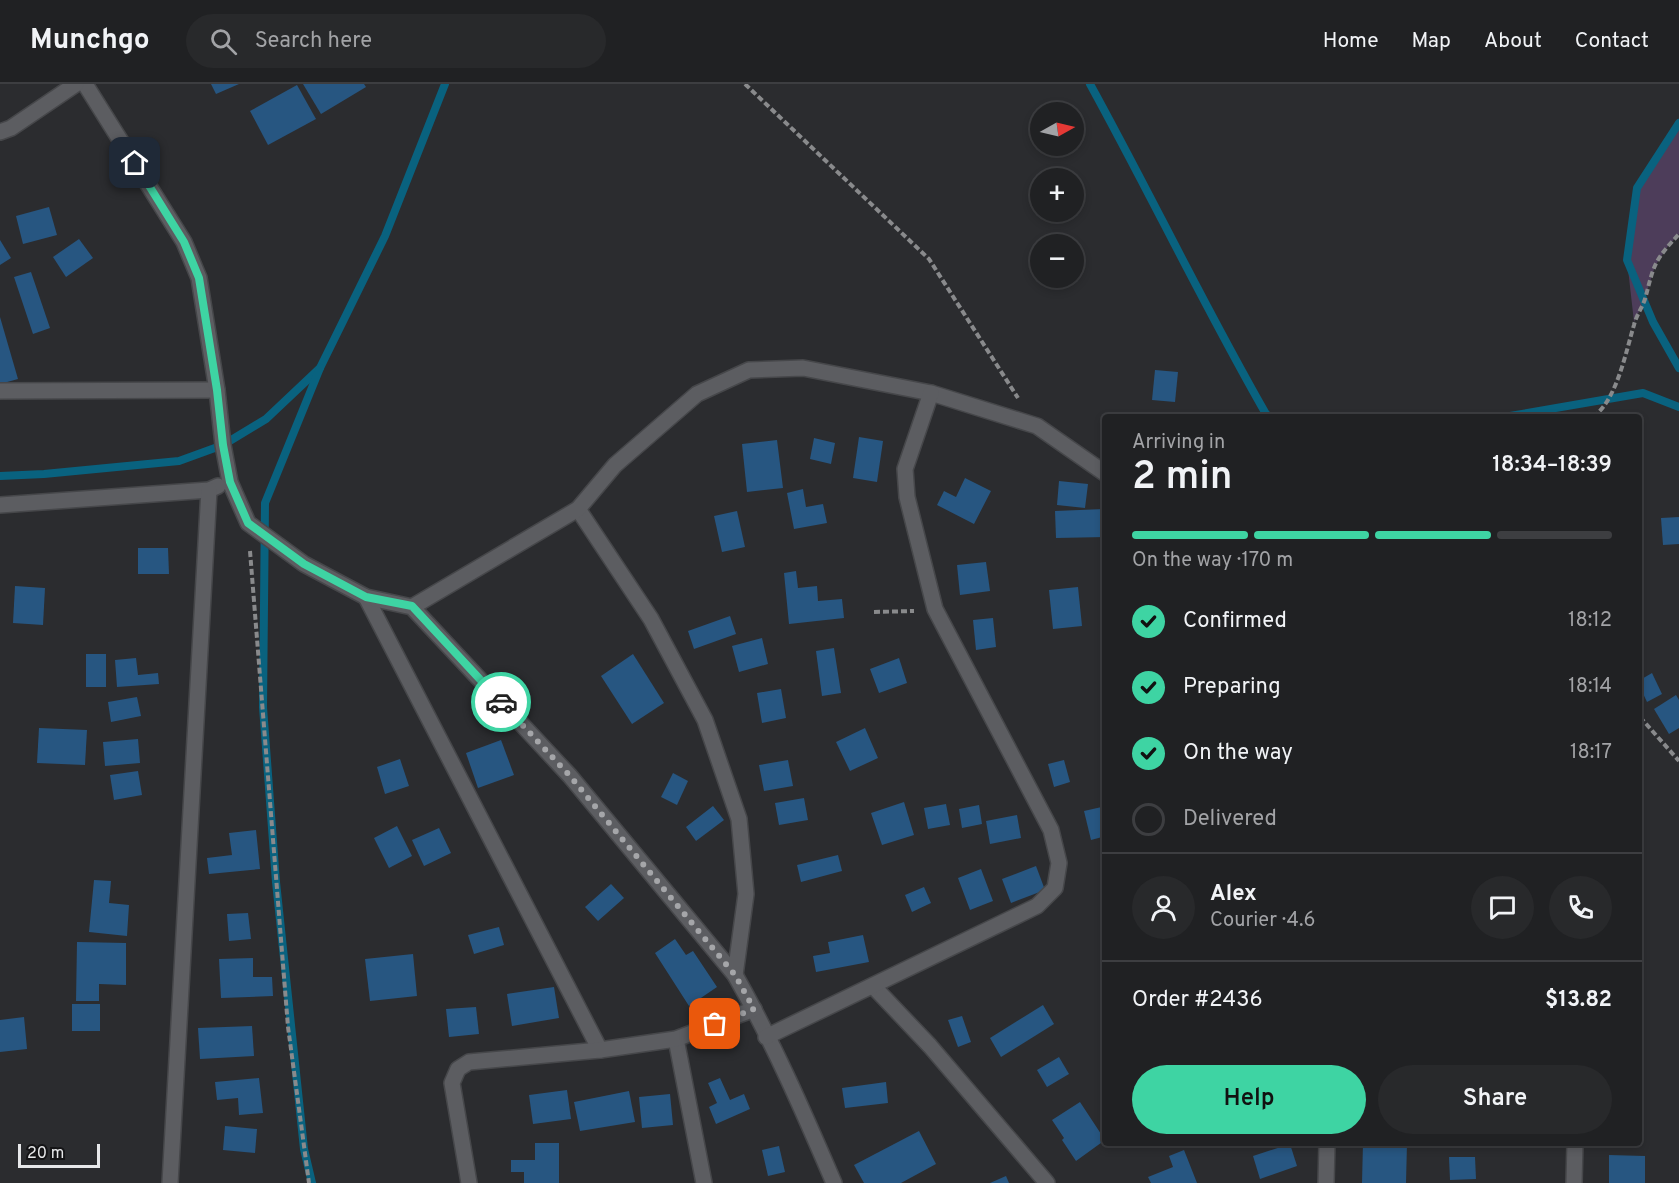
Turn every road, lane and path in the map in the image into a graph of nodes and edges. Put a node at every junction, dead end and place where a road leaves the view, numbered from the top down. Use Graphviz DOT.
graph roads {
  1 [pos="76,84"];
  2 [pos="86,84"];
  3 [pos="744,84"];
  4 [pos="0,132"];
  5 [pos="1679,234"];
  6 [pos="217,390"];
  7 [pos="0,392"];
  8 [pos="932,393"];
  9 [pos="1598,414"];
  10 [pos="1037,426"];
  11 [pos="1102,471"];
  12 [pos="230,482"];
  13 [pos="209,490"];
  14 [pos="0,505"];
  15 [pos="578,509"];
  16 [pos="248,523"];
  17 [pos="366,597"];
  18 [pos="412,606"];
  19 [pos="935,609"];
  20 [pos="874,612"];
  21 [pos="1642,719"];
  22 [pos="1679,761"];
  23 [pos="735,975"];
  24 [pos="873,986"];
  25 [pos="754,1009"];
  26 [pos="766,1036"];
  27 [pos="676,1039"];
  28 [pos="600,1050"];
  29 [pos="1328,1146"];
  30 [pos="1575,1146"];
  31 [pos="170,1183"];
  32 [pos="309,1183"];
  33 [pos="469,1183"];
  34 [pos="704,1183"];
  35 [pos="834,1183"];
  36 [pos="1047,1183"];
  37 [pos="1326,1183"];
  38 [pos="1574,1183"];
  1 -- 4 [label="street"];
  2 -- 6 [label="street"];
  3 -- 10 [label="path"];
  5 -- 9 [label="path"];
  6 -- 7 [label="street"];
  6 -- 12 [label="street"];
  8 -- 10 [label="street"];
  8 -- 15 [label="street"];
  8 -- 19 [label="street"];
  10 -- 11 [label="street"];
  12 -- 13 [label="street"];
  12 -- 16 [label="street"];
  13 -- 14 [label="street"];
  13 -- 31 [label="street"];
  15 -- 18 [label="street"];
  15 -- 23 [label="street"];
  16 -- 17 [label="street"];
  16 -- 32 [label="path"];
  17 -- 18 [label="street"];
  17 -- 28 [label="street"];
  18 -- 23 [label="street"];
  19 -- 20 [label="path"];
  19 -- 24 [label="street"];
  21 -- 22 [label="path"];
  23 -- 25 [label="street"];
  24 -- 26 [label="street"];
  24 -- 36 [label="street"];
  25 -- 26 [label="street"];
  25 -- 27 [label="street"];
  26 -- 35 [label="street"];
  27 -- 28 [label="street"];
  27 -- 34 [label="street"];
  28 -- 33 [label="street"];
  29 -- 37 [label="street"];
  30 -- 38 [label="street"];
}
